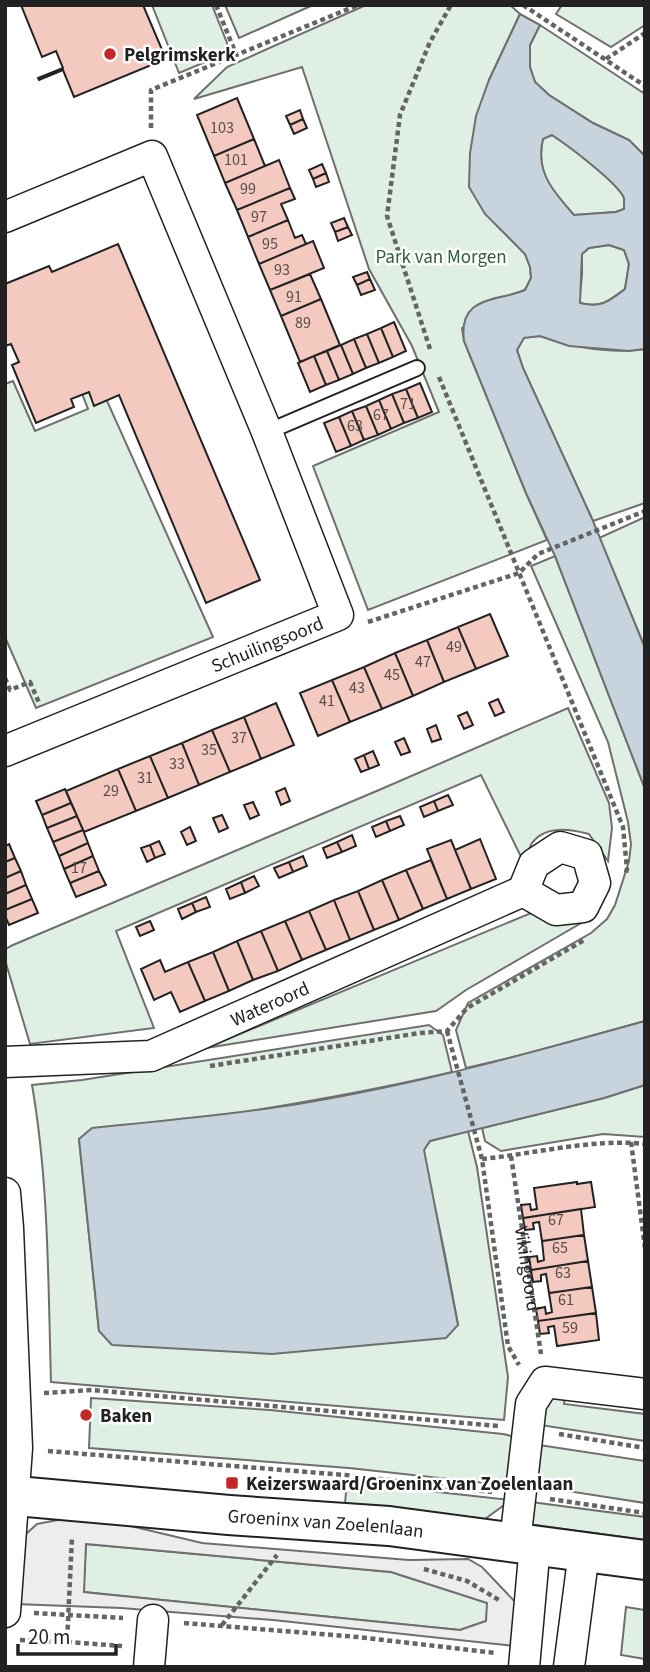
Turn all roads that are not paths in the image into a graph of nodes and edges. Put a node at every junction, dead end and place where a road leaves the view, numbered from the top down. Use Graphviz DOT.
graph roads {
  1 [pos="5,217"];
  2 [pos="417,368"];
  3 [pos="267,432"];
  4 [pos="5,751"];
  5 [pos="523,891"];
  6 [pos="5,1062"];
  7 [pos="5,1193"];
  8 [pos="7,1236"];
  9 [pos="645,1394"];
  10 [pos="9,1495"];
  11 [pos="525,1543"];
  12 [pos="584,1552"];
  13 [pos="645,1560"];
  14 [pos="5,1611"];
  15 [pos="524,1662"];
  16 [pos="569,1667"];
  1 -- 3 [label="street, Schuilingsoord"];
  2 -- 3 [label="lane"];
  3 -- 4 [label="street, Schuilingsoord"];
  5 -- 6 [label="street, Wateroord"];
  7 -- 8 [label="street"];
  8 -- 10 [label="street"];
  9 -- 11 [label="street"];
  10 -- 11 [label="main road, Groeninx van Zoelenlaan"];
  10 -- 14 [label="street"];
  11 -- 12 [label="main road, Groeninx van Zoelenlaan"];
  11 -- 15 [label="street"];
  12 -- 13 [label="main road, Groeninx van Zoelenlaan"];
  12 -- 16 [label="street"];
}
